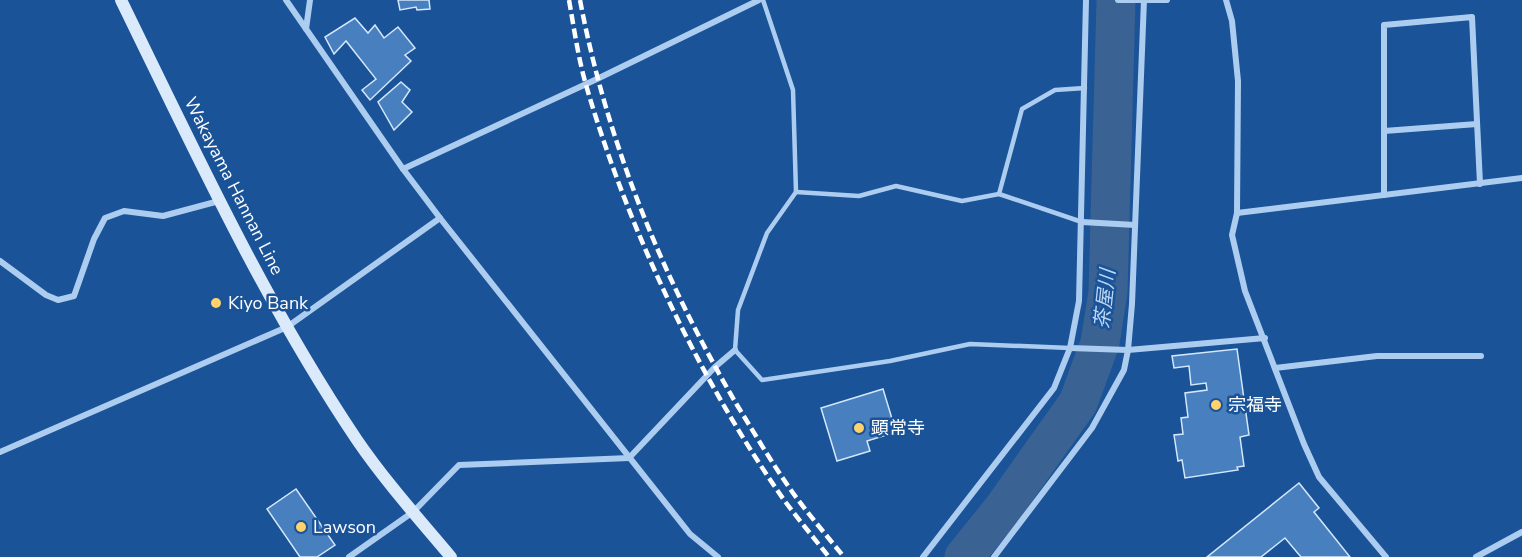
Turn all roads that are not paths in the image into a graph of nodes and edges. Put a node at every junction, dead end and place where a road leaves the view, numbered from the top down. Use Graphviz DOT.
graph roads {
  1 [pos="121,0"];
  2 [pos="286,0"];
  3 [pos="310,0"];
  4 [pos="761,0"];
  5 [pos="1086,0"];
  6 [pos="1118,0"];
  7 [pos="1167,0"];
  8 [pos="1226,0"];
  9 [pos="1133,1"];
  10 [pos="1144,1"];
  11 [pos="306,30"];
  12 [pos="1085,88"];
  13 [pos="1477,124"];
  14 [pos="1384,131"];
  15 [pos="403,169"];
  16 [pos="1522,178"];
  17 [pos="1480,183"];
  18 [pos="796,192"];
  19 [pos="999,194"];
  20 [pos="1384,195"];
  21 [pos="220,201"];
  22 [pos="1236,213"];
  23 [pos="440,218"];
  24 [pos="1082,222"];
  25 [pos="1135,225"];
  26 [pos="0,261"];
  27 [pos="287,327"];
  28 [pos="1265,338"];
  29 [pos="1070,348"];
  30 [pos="735,350"];
  31 [pos="1128,350"];
  32 [pos="1481,356"];
  33 [pos="1275,368"];
  34 [pos="0,452"];
  35 [pos="629,458"];
  36 [pos="413,512"];
  37 [pos="1522,532"];
  38 [pos="1480,556"];
  39 [pos="349,557"];
  40 [pos="451,557"];
  41 [pos="718,557"];
  42 [pos="923,557"];
  43 [pos="994,557"];
  44 [pos="1386,557"];
  1 -- 21 [label="main road, Wakayama Hannan Line"];
  2 -- 11 [label="street"];
  3 -- 11 [label="street"];
  4 -- 15 [label="street"];
  4 -- 18 [label="lane"];
  5 -- 12 [label="street"];
  6 -- 9 [label="street"];
  7 -- 10 [label="street"];
  8 -- 22 [label="street"];
  9 -- 10 [label="street"];
  10 -- 25 [label="street"];
  11 -- 15 [label="street"];
  12 -- 19 [label="lane"];
  12 -- 24 [label="street"];
  13 -- 14 [label="street"];
  13 -- 14 [label="street"];
  13 -- 17 [label="street"];
  14 -- 20 [label="street"];
  15 -- 23 [label="street"];
  16 -- 17 [label="street"];
  17 -- 20 [label="street"];
  18 -- 19 [label="lane"];
  18 -- 30 [label="lane"];
  19 -- 24 [label="lane"];
  20 -- 22 [label="street"];
  21 -- 26 [label="street"];
  21 -- 27 [label="main road, Wakayama Hannan Line"];
  22 -- 28 [label="street"];
  23 -- 27 [label="street"];
  23 -- 35 [label="street"];
  24 -- 25 [label="street"];
  24 -- 29 [label="street"];
  25 -- 31 [label="street"];
  27 -- 34 [label="street"];
  27 -- 36 [label="main road, Wakayama Hannan Line"];
  28 -- 31 [label="street"];
  28 -- 33 [label="street"];
  29 -- 30 [label="lane"];
  29 -- 31 [label="street"];
  29 -- 42 [label="street"];
  30 -- 35 [label="street"];
  31 -- 43 [label="street"];
  32 -- 33 [label="street"];
  33 -- 44 [label="street"];
  35 -- 36 [label="street"];
  35 -- 41 [label="street"];
  36 -- 39 [label="street"];
  36 -- 40 [label="main road, Wakayama Hannan Line"];
  37 -- 38 [label="street"];
}
